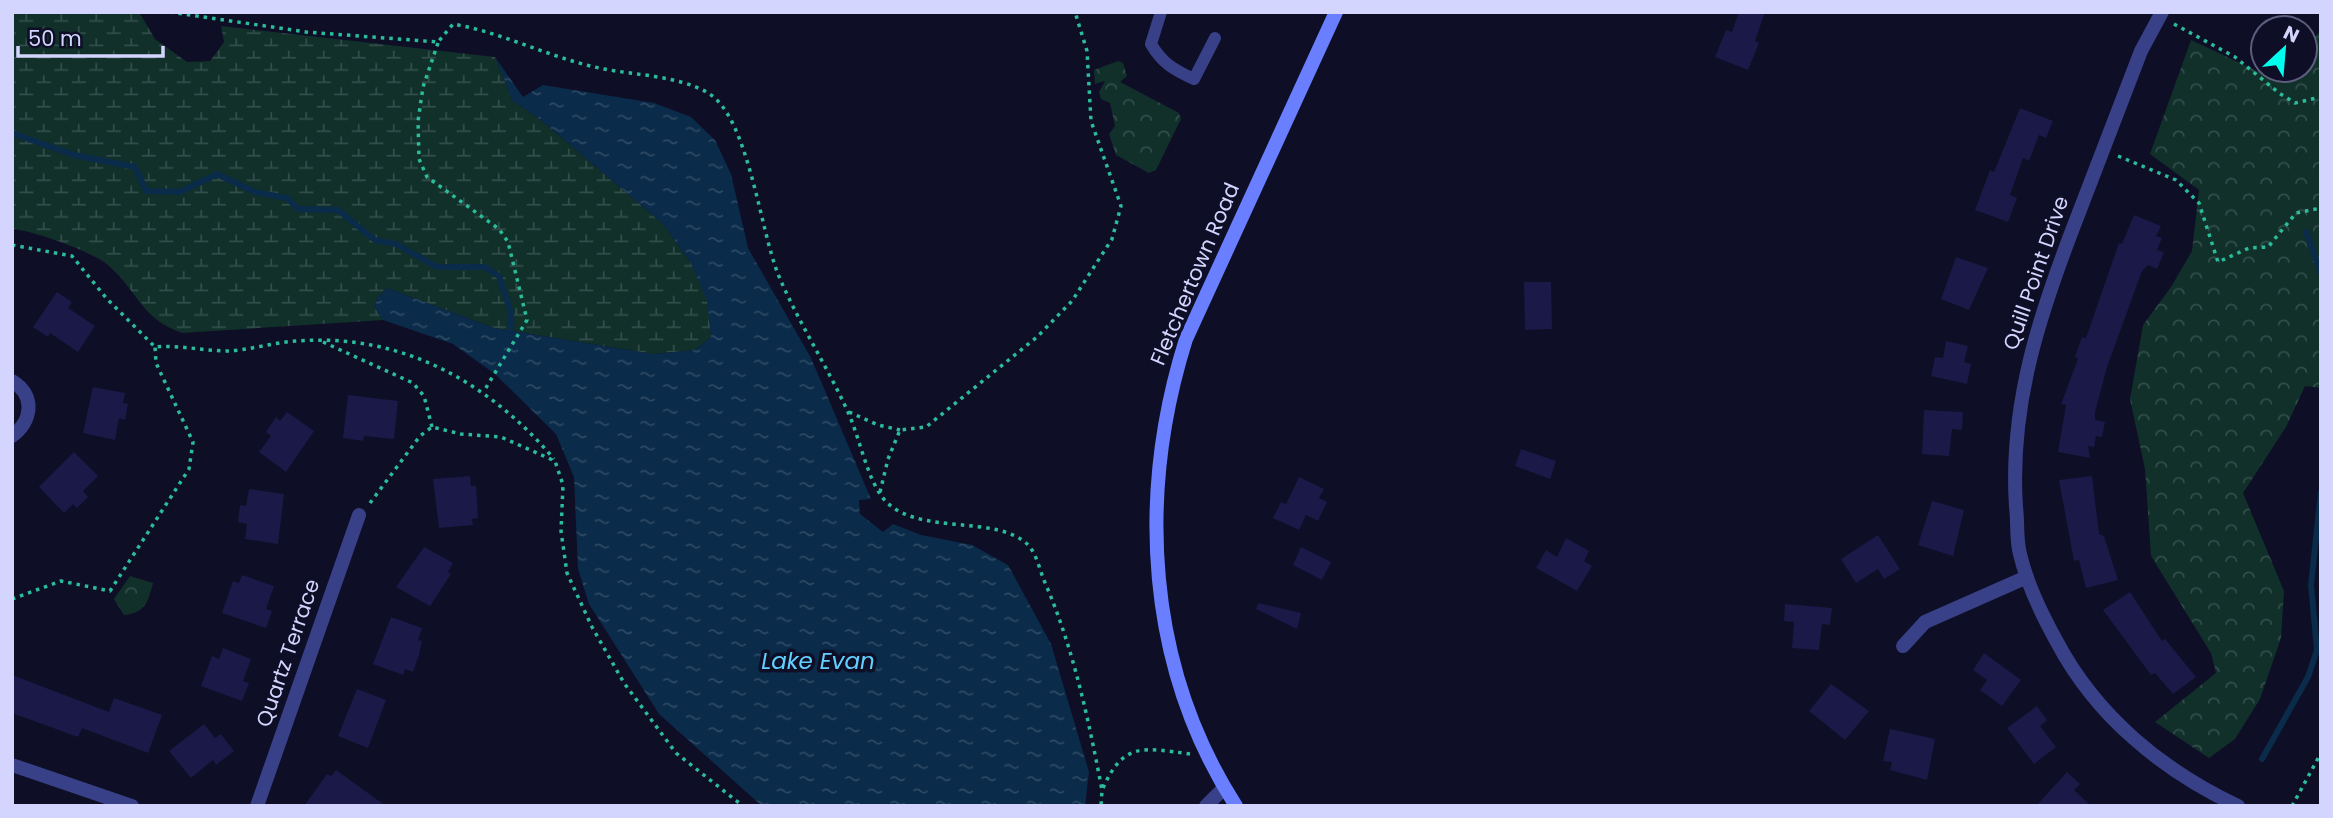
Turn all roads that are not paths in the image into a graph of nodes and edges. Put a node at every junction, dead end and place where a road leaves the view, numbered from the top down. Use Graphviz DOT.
graph roads {
  1 [pos="1161,12"];
  2 [pos="1336,12"];
  3 [pos="2161,14"];
  4 [pos="1214,38"];
  5 [pos="12,381"];
  6 [pos="12,436"];
  7 [pos="359,515"];
  8 [pos="2027,577"];
  9 [pos="1903,646"];
  10 [pos="12,765"];
  11 [pos="1224,788"];
  12 [pos="132,806"];
  13 [pos="257,806"];
  14 [pos="1206,806"];
  15 [pos="1236,806"];
  16 [pos="2238,806"];
  1 -- 4 [label="lane"];
  2 -- 11 [label="street, Fletchertown Road"];
  3 -- 8 [label="street, Quill Point Drive"];
  5 -- 6 [label="street"];
  7 -- 13 [label="street, Quartz Terrace"];
  8 -- 9 [label="street"];
  8 -- 16 [label="street, Quill Point Drive"];
  10 -- 12 [label="street"];
  11 -- 14 [label="street"];
  11 -- 15 [label="street, Fletchertown Road"];
}
